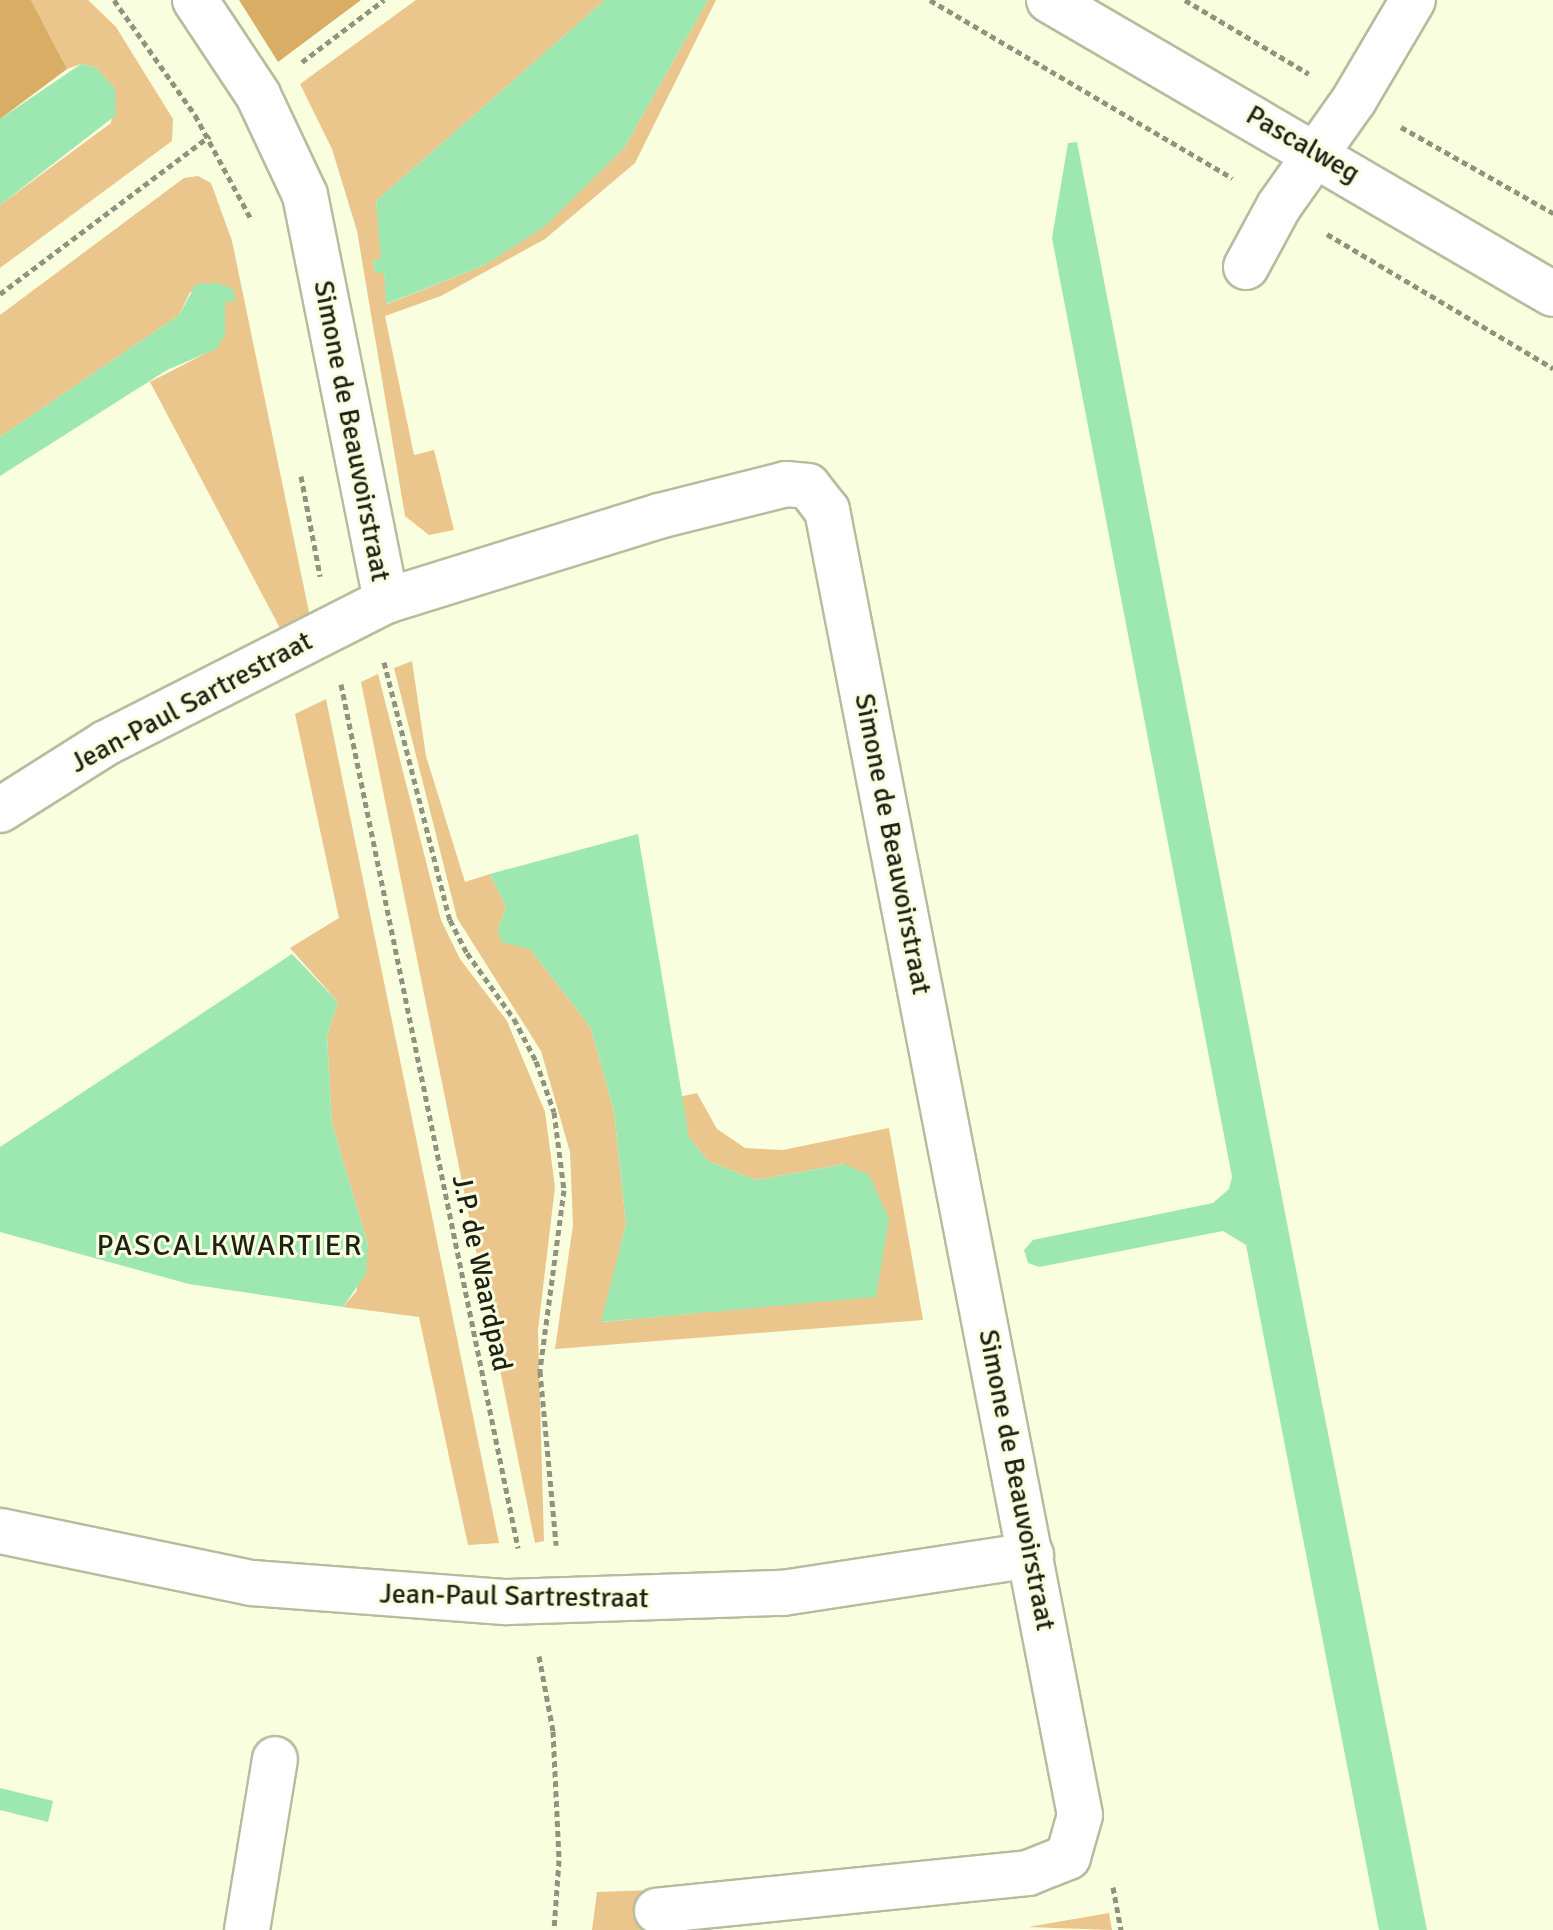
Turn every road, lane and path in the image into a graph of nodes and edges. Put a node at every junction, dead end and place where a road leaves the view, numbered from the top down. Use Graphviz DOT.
graph roads {
  1 [pos="114,0"];
  2 [pos="195,0"];
  3 [pos="1049,0"];
  4 [pos="1413,0"];
  5 [pos="208,137"];
  6 [pos="1318,152"];
  7 [pos="254,223"];
  8 [pos="1246,267"];
  9 [pos="0,294"];
  10 [pos="1553,294"];
  11 [pos="301,472"];
  12 [pos="386,601"];
  13 [pos="330,627"];
  14 [pos="0,810"];
  15 [pos="0,1531"];
  16 [pos="1031,1555"];
  17 [pos="545,1602"];
  18 [pos="275,1759"];
  19 [pos="657,1911"];
  20 [pos="247,1930"];
  21 [pos="554,1930"];
  1 -- 5 [label="path"];
  2 -- 12 [label="street, Simone de Beauvoirstraat"];
  3 -- 6 [label="street, Pascalweg"];
  4 -- 6 [label="street"];
  5 -- 7 [label="path"];
  5 -- 9 [label="path"];
  6 -- 8 [label="street"];
  6 -- 10 [label="street, Pascalweg"];
  11 -- 13 [label="path, Simone de Beauvoirstraat"];
  12 -- 13 [label="street, Jean-Paul Sartrestraat"];
  12 -- 16 [label="street, Simone de Beauvoirstraat"];
  12 -- 17 [label="path"];
  13 -- 14 [label="street, Jean-Paul Sartrestraat"];
  13 -- 17 [label="path, J.P. de Waardpad"];
  15 -- 17 [label="street, Jean-Paul Sartrestraat"];
  16 -- 17 [label="street, Jean-Paul Sartrestraat"];
  16 -- 19 [label="street, Simone de Beauvoirstraat"];
  17 -- 21 [label="path, J.P. de Waardpad"];
  18 -- 20 [label="street"];
}
